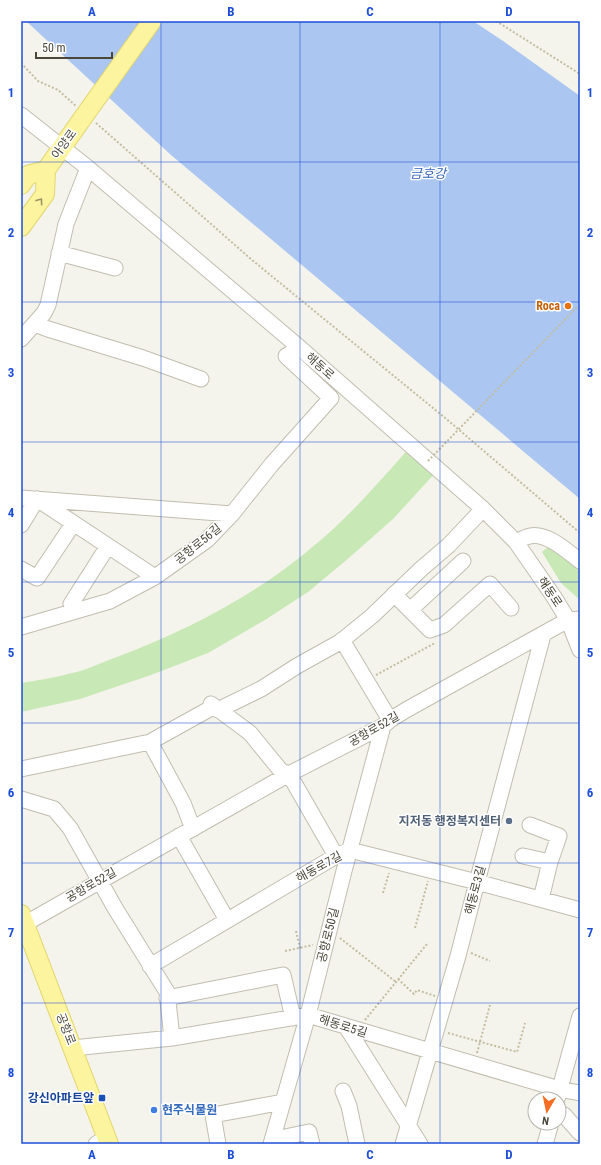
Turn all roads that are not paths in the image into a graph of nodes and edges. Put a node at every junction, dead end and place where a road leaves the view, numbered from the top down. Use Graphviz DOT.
graph roads {
  1 [pos="152,21"];
  2 [pos="21,115"];
  3 [pos="61,148"];
  4 [pos="88,168"];
  5 [pos="46,170"];
  6 [pos="21,185"];
  7 [pos="21,227"];
  8 [pos="59,252"];
  9 [pos="115,268"];
  10 [pos="35,324"];
  11 [pos="21,339"];
  12 [pos="300,348"];
  13 [pos="201,378"];
  14 [pos="21,489"];
  15 [pos="21,498"];
  16 [pos="37,499"];
  17 [pos="483,509"];
  18 [pos="232,514"];
  19 [pos="73,524"];
  20 [pos="21,525"];
  21 [pos="516,542"];
  22 [pos="108,546"];
  23 [pos="463,561"];
  24 [pos="580,561"];
  25 [pos="21,569"];
  26 [pos="155,576"];
  27 [pos="394,594"];
  28 [pos="71,604"];
  29 [pos="511,608"];
  30 [pos="410,610"];
  31 [pos="574,620"];
  32 [pos="21,627"];
  33 [pos="543,635"];
  34 [pos="342,640"];
  35 [pos="580,650"];
  36 [pos="213,706"];
  37 [pos="386,723"];
  38 [pos="150,742"];
  39 [pos="21,769"];
  40 [pos="289,774"];
  41 [pos="21,798"];
  42 [pos="530,825"];
  43 [pos="193,829"];
  44 [pos="179,836"];
  45 [pos="343,853"];
  46 [pos="523,856"];
  47 [pos="550,862"];
  48 [pos="99,881"];
  49 [pos="477,882"];
  50 [pos="541,899"];
  51 [pos="580,910"];
  52 [pos="227,920"];
  53 [pos="22,921"];
  54 [pos="150,966"];
  55 [pos="167,998"];
  56 [pos="308,1015"];
  57 [pos="580,1016"];
  58 [pos="293,1018"];
  59 [pos="352,1029"];
  60 [pos="172,1038"];
  61 [pos="73,1048"];
  62 [pos="430,1052"];
  63 [pos="343,1091"];
  64 [pos="550,1091"];
  65 [pos="559,1091"];
  66 [pos="567,1094"];
  67 [pos="580,1094"];
  68 [pos="283,1102"];
  69 [pos="567,1118"];
  70 [pos="408,1124"];
  71 [pos="549,1131"];
  72 [pos="580,1133"];
  73 [pos="272,1140"];
  74 [pos="104,1142"];
  75 [pos="218,1144"];
  76 [pos="312,1144"];
  77 [pos="357,1144"];
  78 [pos="403,1144"];
  79 [pos="420,1144"];
  80 [pos="545,1144"];
  1 -- 3 [label="main road, 아양로, bridge"];
  2 -- 3 [label="street, 해동로"];
  3 -- 4 [label="street, 해동로"];
  3 -- 5 [label="main road, 아양로"];
  4 -- 8 [label="street"];
  4 -- 12 [label="street, 해동로"];
  5 -- 6 [label="main road, 아양로"];
  7 -- 5 [label="main road, 아양로, one-way"];
  8 -- 9 [label="street"];
  8 -- 10 [label="street"];
  10 -- 11 [label="street"];
  10 -- 13 [label="street"];
  12 -- 17 [label="street, 해동로"];
  12 -- 18 [label="street, 공항로56길"];
  14 -- 16 [label="street"];
  15 -- 16 [label="street"];
  16 -- 18 [label="street"];
  16 -- 19 [label="street"];
  16 -- 20 [label="street"];
  17 -- 21 [label="street, 해동로"];
  17 -- 27 [label="street"];
  18 -- 26 [label="street, 공항로56길"];
  19 -- 22 [label="street"];
  19 -- 25 [label="street"];
  21 -- 24 [label="street"];
  21 -- 31 [label="street, 해동로"];
  22 -- 26 [label="street"];
  22 -- 28 [label="street"];
  23 -- 30 [label="street"];
  26 -- 32 [label="street, 공항로56길"];
  27 -- 30 [label="street"];
  27 -- 34 [label="street"];
  29 -- 30 [label="street"];
  31 -- 33 [label="street, 공항로52길"];
  31 -- 35 [label="street, 해동로"];
  33 -- 37 [label="street, 공항로52길"];
  33 -- 49 [label="street, 해동로3길"];
  34 -- 36 [label="street"];
  34 -- 37 [label="street"];
  36 -- 38 [label="street"];
  36 -- 40 [label="street"];
  37 -- 40 [label="street, 공항로52길"];
  37 -- 45 [label="street, 공항로50길"];
  38 -- 39 [label="street"];
  38 -- 43 [label="street"];
  40 -- 43 [label="street, 공항로52길"];
  40 -- 45 [label="street"];
  41 -- 48 [label="street"];
  42 -- 47 [label="street"];
  43 -- 44 [label="street, 공항로52길"];
  44 -- 48 [label="street, 공항로52길"];
  44 -- 52 [label="street"];
  45 -- 49 [label="street, 해동로7길"];
  45 -- 52 [label="street, 해동로7길"];
  45 -- 56 [label="street, 공항로50길"];
  46 -- 47 [label="street"];
  47 -- 50 [label="street"];
  48 -- 53 [label="street, 공항로52길"];
  48 -- 54 [label="street"];
  49 -- 50 [label="street, 해동로7길"];
  49 -- 62 [label="street, 해동로3길"];
  50 -- 51 [label="street, 해동로7길"];
  52 -- 54 [label="street, 해동로7길"];
  53 -- 61 [label="main road, 공항로"];
  54 -- 55 [label="street"];
  55 -- 58 [label="street"];
  55 -- 60 [label="street"];
  56 -- 58 [label="street, 해동로5길"];
  56 -- 59 [label="street, 해동로5길"];
  56 -- 68 [label="street, 공항로50길"];
  57 -- 65 [label="street"];
  58 -- 60 [label="street, 해동로5길"];
  59 -- 62 [label="street, 해동로5길"];
  59 -- 70 [label="street"];
  60 -- 61 [label="street, 해동로5길"];
  61 -- 74 [label="main road, 공항로"];
  62 -- 64 [label="street, 해동로5길"];
  62 -- 70 [label="street, 해동로3길"];
  63 -- 77 [label="street"];
  66 -- 67 [label="street, 해동로5길"];
  68 -- 73 [label="street, 공항로50길"];
  68 -- 75 [label="street"];
  69 -- 72 [label="street"];
  70 -- 78 [label="street, 해동로3길"];
  70 -- 79 [label="street"];
  71 -- 80 [label="street"];
  73 -- 76 [label="street"];
}
